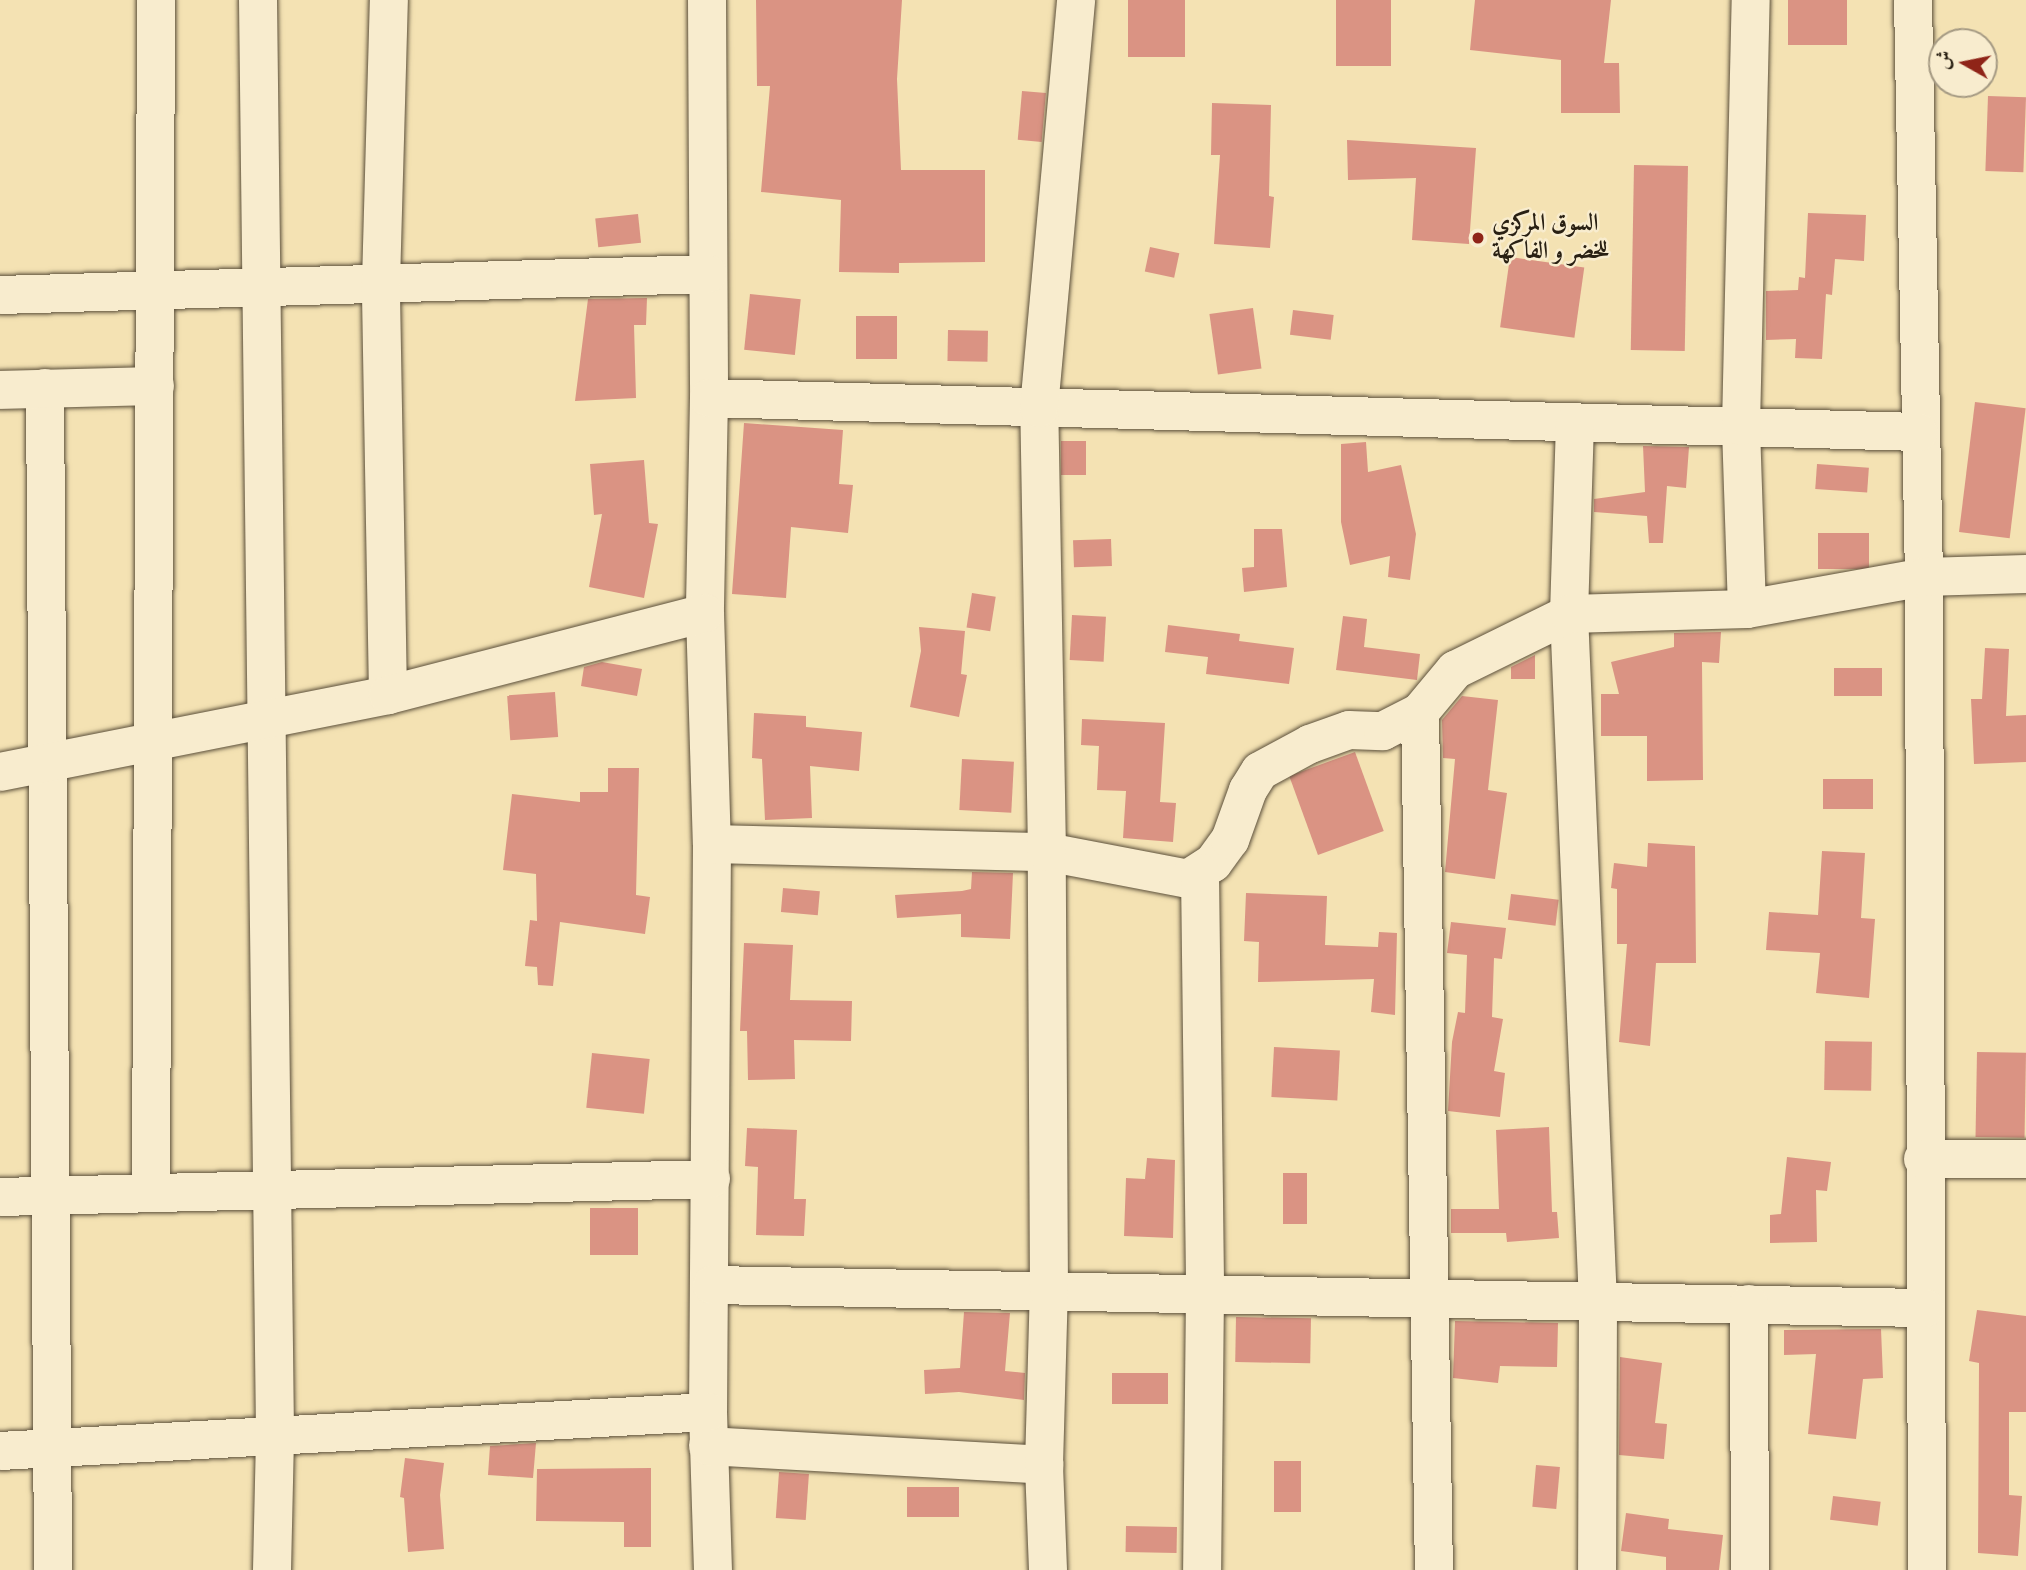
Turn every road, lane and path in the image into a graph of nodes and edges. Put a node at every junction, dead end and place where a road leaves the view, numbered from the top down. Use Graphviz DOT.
graph roads {
  1 [pos="156,0"];
  2 [pos="258,0"];
  3 [pos="389,0"];
  4 [pos="707,0"];
  5 [pos="1076,0"];
  6 [pos="1751,0"];
  7 [pos="1913,0"];
  8 [pos="708,274"];
  9 [pos="380,282"];
  10 [pos="262,288"];
  11 [pos="156,291"];
  12 [pos="0,295"];
  13 [pos="155,386"];
  14 [pos="45,388"];
  15 [pos="0,390"];
  16 [pos="709,398"];
  17 [pos="1040,408"];
  18 [pos="1574,423"];
  19 [pos="1741,426"];
  20 [pos="1919,432"];
  21 [pos="2026,574"];
  22 [pos="1924,577"];
  23 [pos="1746,609"];
  24 [pos="705,613"];
  25 [pos="1569,614"];
  26 [pos="388,695"];
  27 [pos="1420,712"];
  28 [pos="266,721"];
  29 [pos="153,743"];
  30 [pos="49,762"];
  31 [pos="0,772"];
  32 [pos="712,844"];
  33 [pos="1047,852"];
  34 [pos="1200,873"];
  35 [pos="1923,1159"];
  36 [pos="2026,1159"];
  37 [pos="711,1179"];
  38 [pos="269,1190"];
  39 [pos="151,1193"];
  40 [pos="53,1195"];
  41 [pos="0,1197"];
  42 [pos="712,1284"];
  43 [pos="1049,1291"];
  44 [pos="1205,1294"];
  45 [pos="1429,1298"];
  46 [pos="1598,1301"];
  47 [pos="1749,1304"];
  48 [pos="1925,1308"];
  49 [pos="708,1429"];
  50 [pos="275,1438"];
  51 [pos="0,1451"];
  52 [pos="53,1452"];
  53 [pos="1044,1465"];
  54 [pos="53,1570"];
  55 [pos="272,1570"];
  56 [pos="713,1570"];
  57 [pos="1048,1570"];
  58 [pos="1202,1570"];
  59 [pos="1434,1570"];
  60 [pos="1597,1570"];
  61 [pos="1750,1570"];
  62 [pos="1927,1570"];
  1 -- 11 [label="street"];
  2 -- 10 [label="street"];
  3 -- 9 [label="street"];
  4 -- 8 [label="street"];
  5 -- 17 [label="street"];
  6 -- 19 [label="street"];
  7 -- 20 [label="street"];
  8 -- 9 [label="street"];
  8 -- 16 [label="street"];
  9 -- 10 [label="street"];
  9 -- 26 [label="street"];
  10 -- 11 [label="street"];
  10 -- 28 [label="street"];
  11 -- 12 [label="street"];
  11 -- 13 [label="street"];
  13 -- 14 [label="street"];
  13 -- 29 [label="street"];
  14 -- 15 [label="street"];
  14 -- 30 [label="street"];
  16 -- 17 [label="street"];
  16 -- 24 [label="street"];
  17 -- 18 [label="street"];
  17 -- 33 [label="street"];
  18 -- 19 [label="street"];
  18 -- 25 [label="street"];
  19 -- 20 [label="street"];
  19 -- 23 [label="street"];
  20 -- 22 [label="street"];
  21 -- 22 [label="street"];
  22 -- 23 [label="street"];
  22 -- 35 [label="street"];
  23 -- 25 [label="street"];
  24 -- 26 [label="street"];
  24 -- 32 [label="street"];
  25 -- 27 [label="street"];
  25 -- 46 [label="street"];
  26 -- 28 [label="street"];
  27 -- 34 [label="street"];
  27 -- 45 [label="street"];
  28 -- 29 [label="street"];
  28 -- 38 [label="street"];
  29 -- 30 [label="street"];
  29 -- 39 [label="street"];
  30 -- 31 [label="street"];
  30 -- 40 [label="street"];
  32 -- 33 [label="street"];
  32 -- 37 [label="street"];
  33 -- 34 [label="street"];
  33 -- 43 [label="street"];
  34 -- 44 [label="street"];
  35 -- 36 [label="street"];
  35 -- 48 [label="street"];
  37 -- 38 [label="street"];
  37 -- 42 [label="street"];
  38 -- 39 [label="street"];
  38 -- 50 [label="street"];
  39 -- 40 [label="street"];
  40 -- 41 [label="street"];
  40 -- 52 [label="street"];
  42 -- 43 [label="street"];
  42 -- 49 [label="street"];
  43 -- 44 [label="street"];
  43 -- 53 [label="street"];
  44 -- 45 [label="street"];
  44 -- 58 [label="street"];
  45 -- 46 [label="street"];
  45 -- 59 [label="street"];
  46 -- 47 [label="street"];
  46 -- 60 [label="street"];
  47 -- 48 [label="street"];
  47 -- 61 [label="street"];
  48 -- 62 [label="street"];
  49 -- 50 [label="street"];
  49 -- 53 [label="street"];
  49 -- 56 [label="street"];
  50 -- 52 [label="street"];
  50 -- 55 [label="street"];
  51 -- 52 [label="street"];
  52 -- 54 [label="street"];
  53 -- 57 [label="street"];
}
